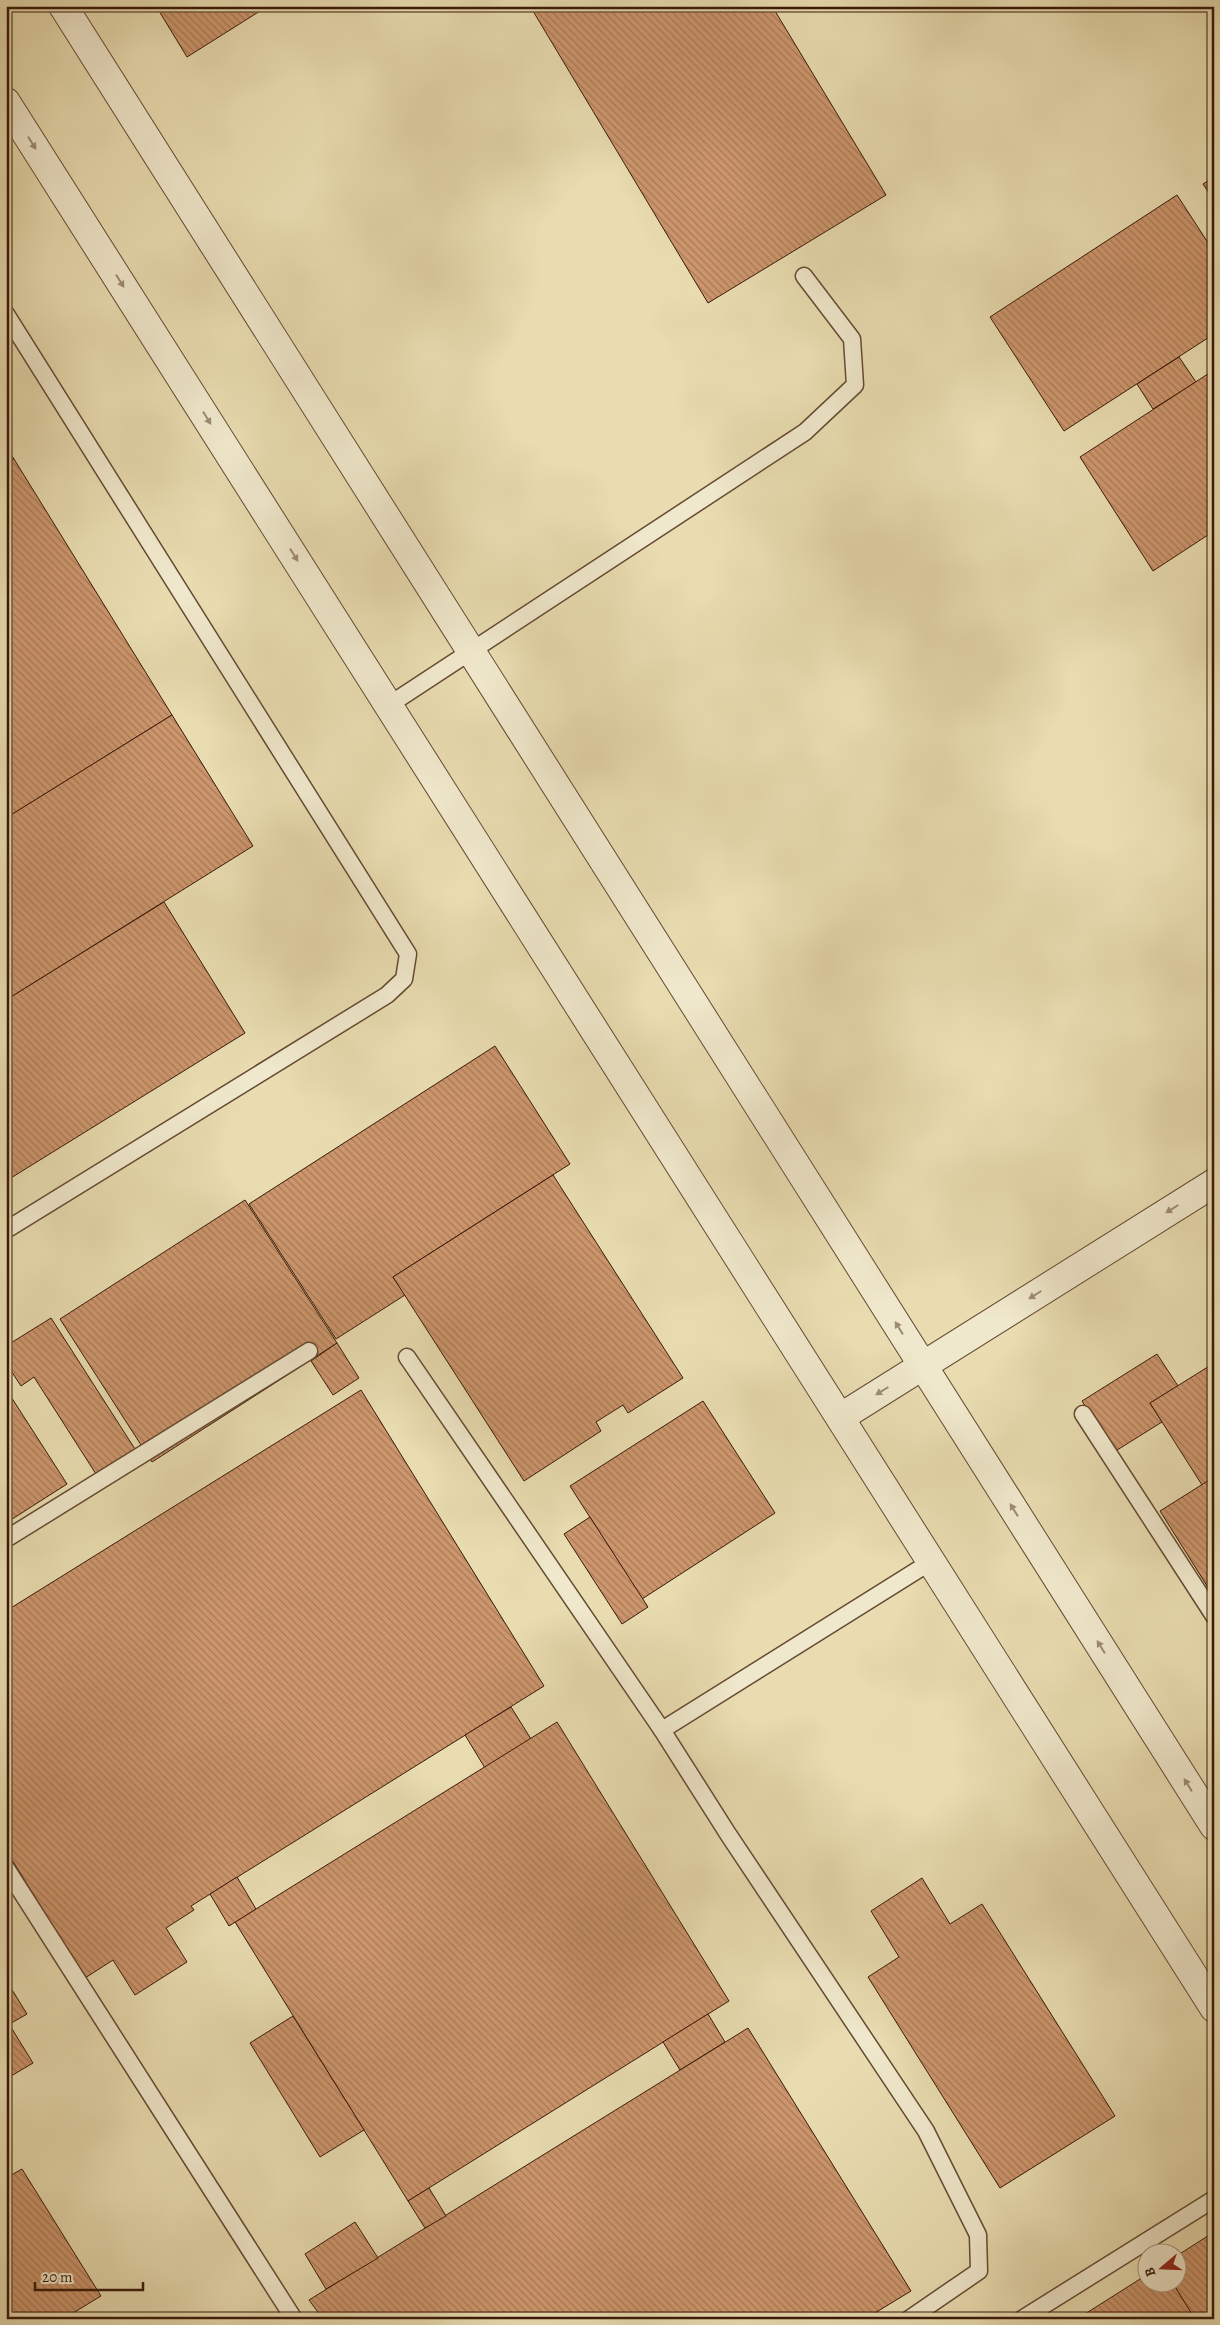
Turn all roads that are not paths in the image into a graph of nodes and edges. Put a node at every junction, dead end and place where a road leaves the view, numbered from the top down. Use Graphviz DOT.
graph roads {
  1 [pos="63,6"];
  2 [pos="6,102"];
  3 [pos="804,276"];
  4 [pos="6,314"];
  5 [pos="470,650"];
  6 [pos="389,704"];
  7 [pos="1214,1183"];
  8 [pos="6,1230"];
  9 [pos="308,1351"];
  10 [pos="407,1357"];
  11 [pos="922,1365"];
  12 [pos="1083,1414"];
  13 [pos="841,1417"];
  14 [pos="6,1539"];
  15 [pos="932,1561"];
  16 [pos="1214,1616"];
  17 [pos="662,1730"];
  18 [pos="1214,1826"];
  19 [pos="6,1868"];
  20 [pos="1214,2008"];
  21 [pos="1214,2199"];
  22 [pos="294,2319"];
  23 [pos="908,2319"];
  24 [pos="1022,2319"];
  1 -- 5 [label="street"];
  2 -- 6 [label="street, one-way"];
  3 -- 5 [label="lane"];
  4 -- 8 [label="lane"];
  5 -- 6 [label="lane"];
  11 -- 5 [label="street, one-way"];
  6 -- 13 [label="street"];
  7 -- 11 [label="street, one-way"];
  9 -- 14 [label="lane"];
  10 -- 17 [label="lane"];
  11 -- 13 [label="street, one-way"];
  18 -- 11 [label="street, one-way"];
  12 -- 16 [label="lane"];
  13 -- 15 [label="street"];
  15 -- 17 [label="lane"];
  15 -- 20 [label="street"];
  17 -- 23 [label="lane"];
  19 -- 22 [label="lane"];
  21 -- 24 [label="lane"];
}
